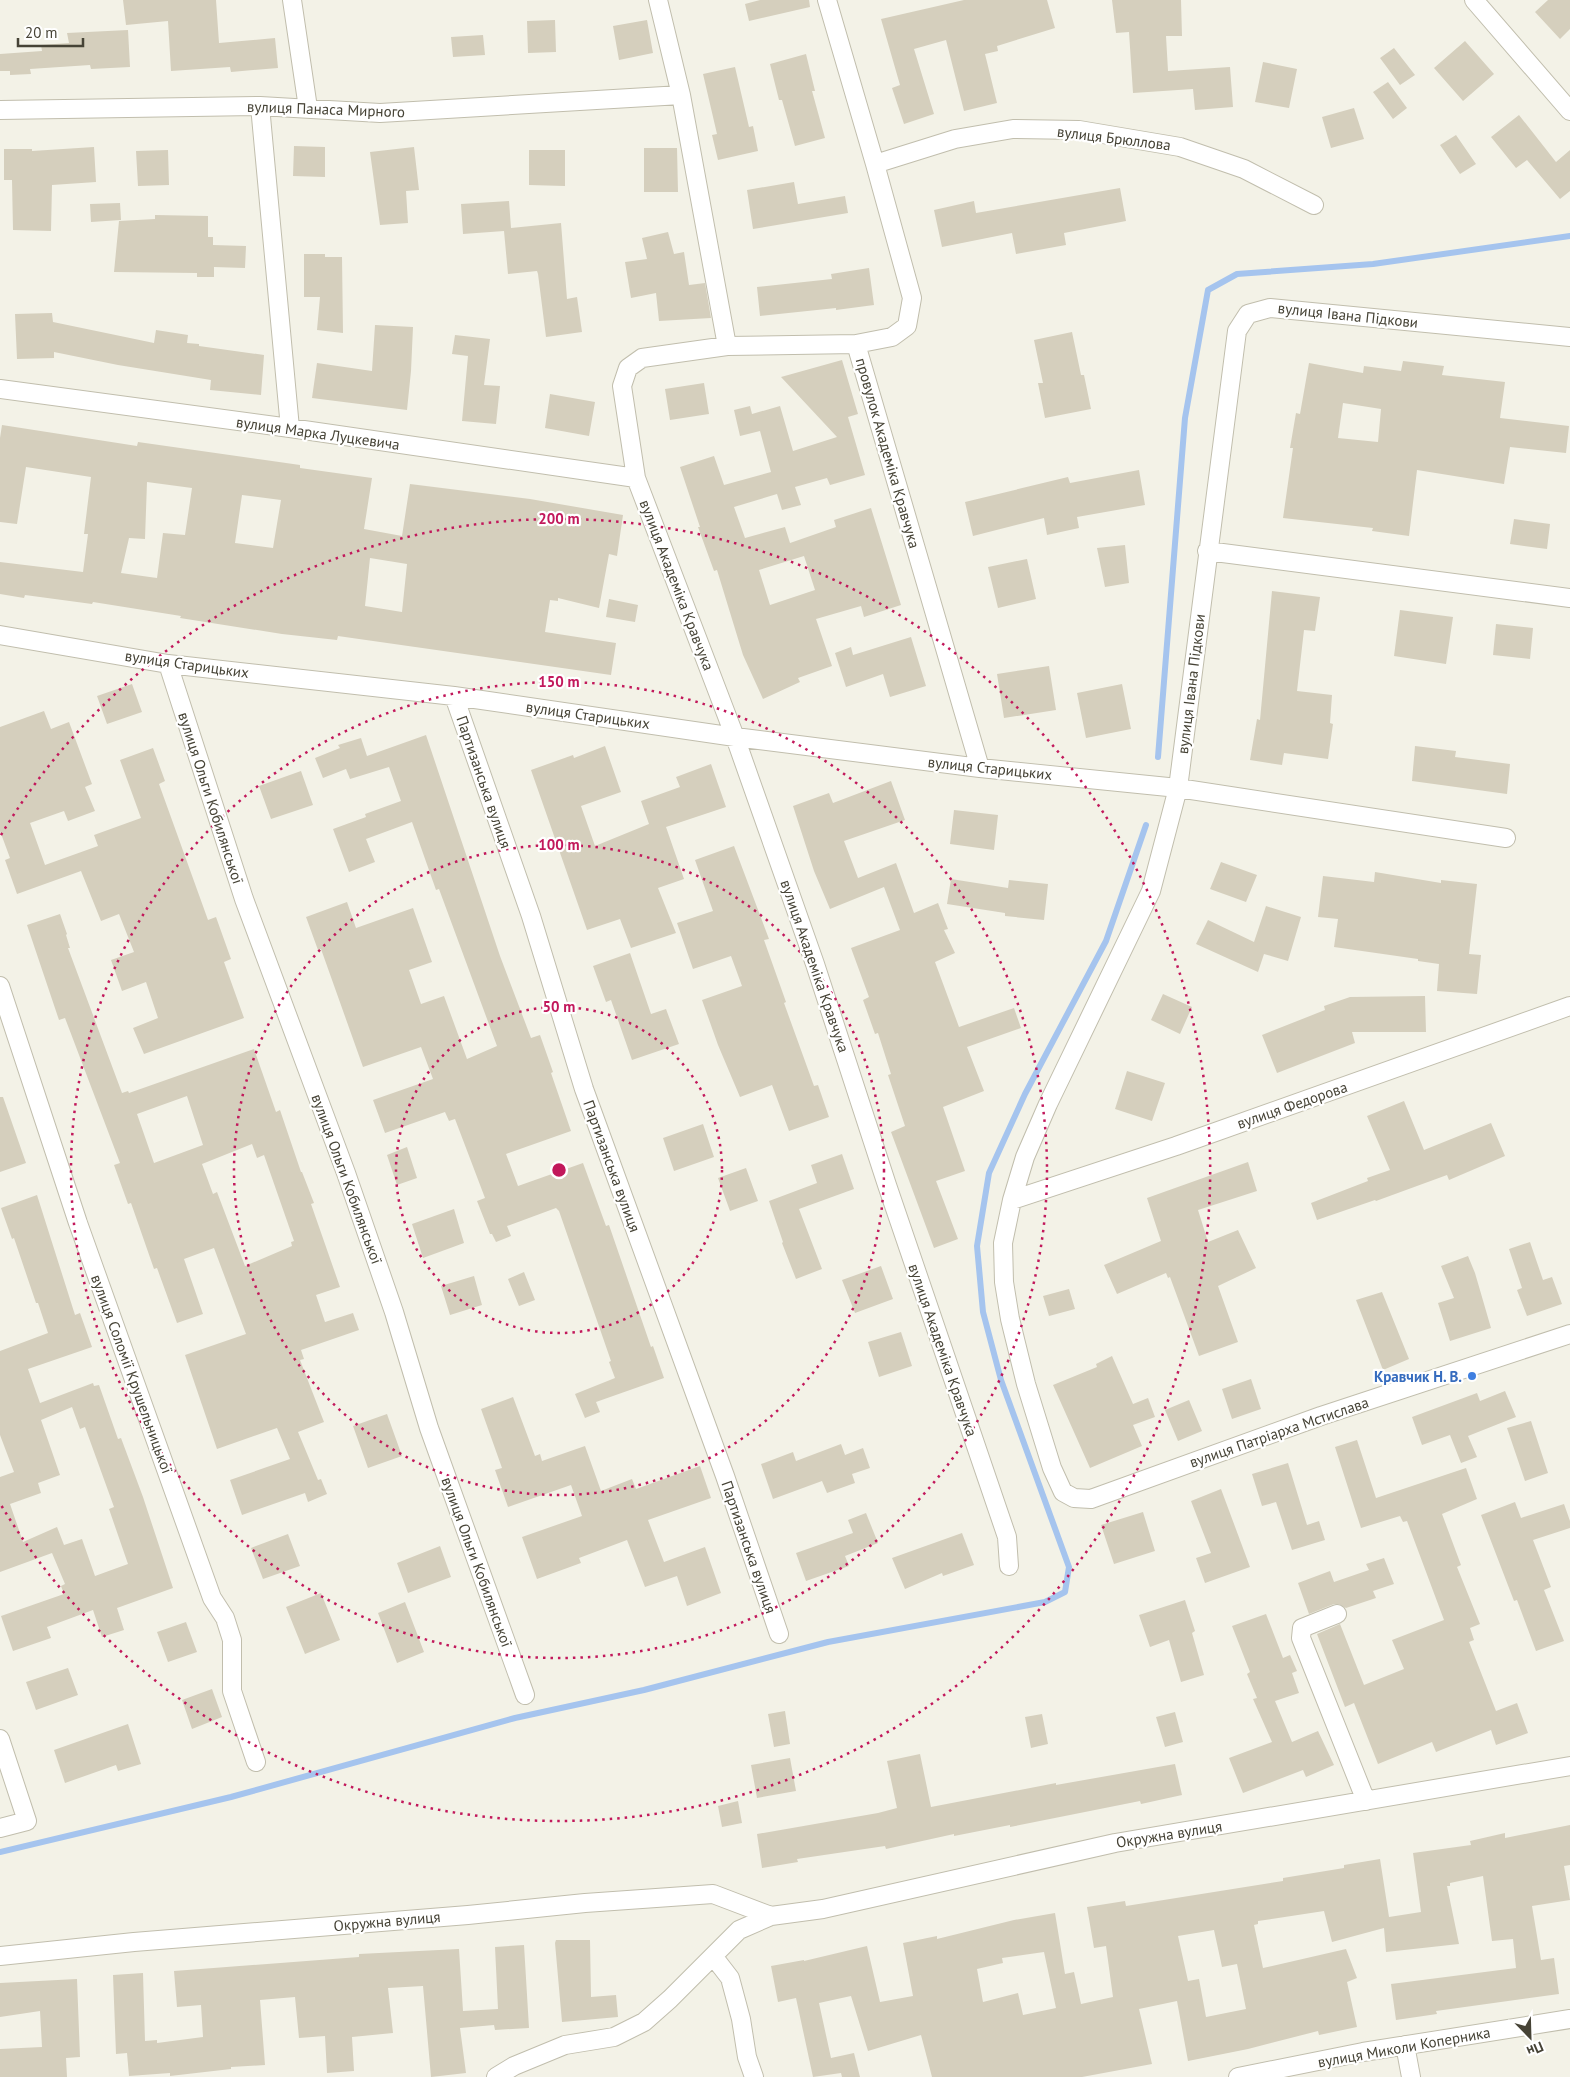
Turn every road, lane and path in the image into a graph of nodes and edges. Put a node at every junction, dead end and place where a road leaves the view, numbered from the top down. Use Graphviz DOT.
graph roads {
  1 [pos="292,0"];
  2 [pos="658,0"];
  3 [pos="827,0"];
  4 [pos="1474,0"];
  5 [pos="681,96"];
  6 [pos="260,106"];
  7 [pos="308,108"];
  8 [pos="0,110"];
  9 [pos="1570,112"];
  10 [pos="875,164"];
  11 [pos="1314,205"];
  12 [pos="1570,337"];
  13 [pos="856,344"];
  14 [pos="727,346"];
  15 [pos="0,389"];
  16 [pos="290,428"];
  17 [pos="636,478"];
  18 [pos="1207,551"];
  19 [pos="1570,598"];
  20 [pos="0,635"];
  21 [pos="168,664"];
  22 [pos="454,696"];
  23 [pos="735,737"];
  24 [pos="980,768"];
  25 [pos="1178,788"];
  26 [pos="1506,838"];
  27 [pos="0,986"];
  28 [pos="1570,1006"];
  29 [pos="1012,1200"];
  30 [pos="1570,1334"];
  31 [pos="1074,1498"];
  32 [pos="1009,1566"];
  33 [pos="1337,1614"];
  34 [pos="779,1634"];
  35 [pos="525,1695"];
  36 [pos="0,1739"];
  37 [pos="256,1762"];
  38 [pos="1570,1766"];
  39 [pos="1366,1801"];
  40 [pos="0,1828"];
  41 [pos="771,1916"];
  42 [pos="0,1956"];
  43 [pos="713,1956"];
  44 [pos="1570,2019"];
  45 [pos="1405,2045"];
  46 [pos="496,2077"];
  47 [pos="754,2077"];
  48 [pos="1238,2077"];
  49 [pos="1411,2077"];
  1 -- 7 [label="street"];
  2 -- 5 [label="street"];
  3 -- 10 [label="street, провулок Академіка Кравчука"];
  4 -- 9 [label="street"];
  5 -- 7 [label="street, вулиця Панаса Мирного"];
  5 -- 14 [label="street"];
  6 -- 7 [label="street, вулиця Панаса Мирного"];
  6 -- 8 [label="street, вулиця Панаса Мирного"];
  6 -- 16 [label="street"];
  10 -- 11 [label="street, вулиця Брюллова"];
  10 -- 13 [label="street, провулок Академіка Кравчука"];
  12 -- 18 [label="street, вулиця Івана Підкови"];
  13 -- 14 [label="street"];
  13 -- 24 [label="street, провулок Академіка Кравчука"];
  14 -- 17 [label="street, вулиця Академіка Кравчука"];
  15 -- 16 [label="street, вулиця Марка Луцкевича"];
  16 -- 17 [label="street, вулиця Марка Луцкевича"];
  17 -- 23 [label="street, вулиця Академіка Кравчука"];
  18 -- 19 [label="street"];
  18 -- 25 [label="street, вулиця Івана Підкови"];
  20 -- 21 [label="street, вулиця Старицьких"];
  21 -- 22 [label="street, вулиця Старицьких"];
  21 -- 35 [label="street, вулиця Ольги Кобилянської"];
  22 -- 23 [label="street, вулиця Старицьких"];
  22 -- 34 [label="street, Партизанська вулиця"];
  23 -- 24 [label="street, вулиця Старицьких"];
  23 -- 32 [label="street, вулиця Академіка Кравчука"];
  24 -- 25 [label="street, вулиця Старицьких"];
  25 -- 26 [label="street"];
  25 -- 29 [label="street, вулиця Івана Підкови"];
  27 -- 37 [label="street, вулиця Соломії Крушельницької"];
  28 -- 29 [label="street, вулиця Федорова"];
  29 -- 31 [label="street, вулиця Івана Підкови"];
  30 -- 31 [label="street, вулиця Патріарха Мстислава"];
  33 -- 39 [label="street"];
  36 -- 40 [label="street"];
  38 -- 39 [label="street, Окружна вулиця"];
  39 -- 41 [label="street, Окружна вулиця"];
  41 -- 42 [label="street, Окружна вулиця"];
  41 -- 43 [label="street, Окружна вулиця"];
  43 -- 46 [label="street, Окружна вулиця"];
  43 -- 47 [label="street"];
  44 -- 45 [label="street, вулиця Миколи Коперника"];
  45 -- 48 [label="street, вулиця Миколи Коперника"];
  45 -- 49 [label="street"];
}
